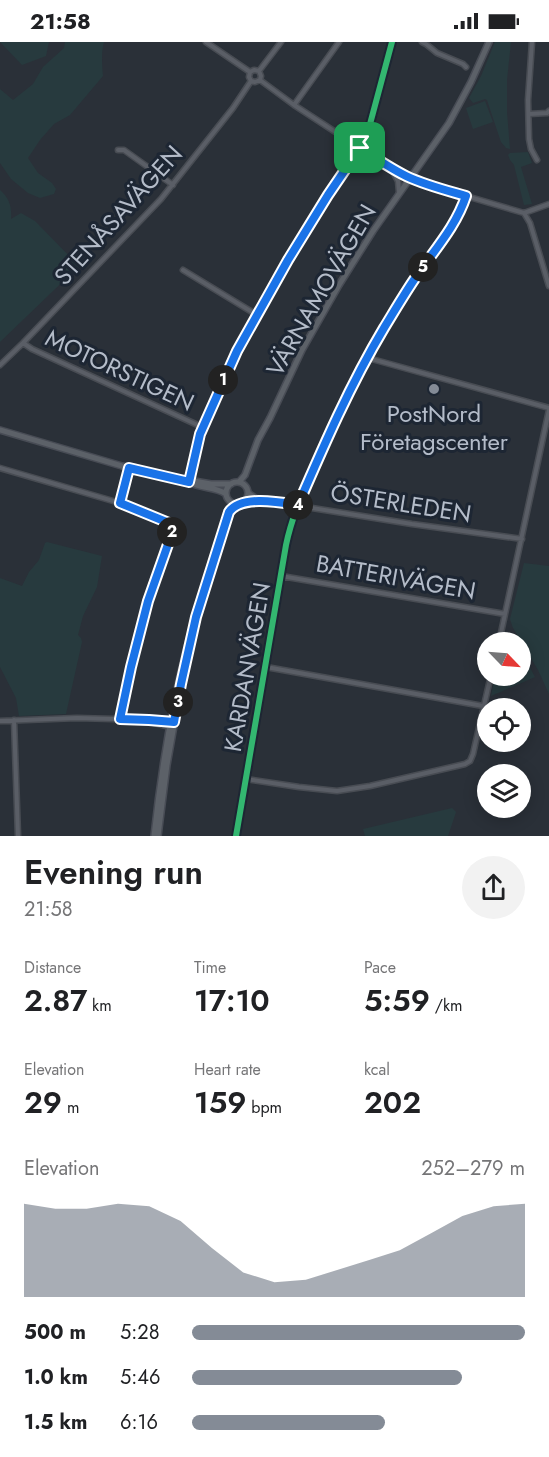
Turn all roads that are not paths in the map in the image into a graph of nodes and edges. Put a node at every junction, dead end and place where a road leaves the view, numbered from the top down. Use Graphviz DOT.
graph roads {
  1 [pos="206,42"];
  2 [pos="281,42"];
  3 [pos="339,42"];
  4 [pos="392,42"];
  5 [pos="422,42"];
  6 [pos="489,42"];
  7 [pos="532,42"];
  8 [pos="466,67"];
  9 [pos="259,71"];
  10 [pos="250,72"];
  11 [pos="260,80"];
  12 [pos="251,81"];
  13 [pos="294,105"];
  14 [pos="549,111"];
  15 [pos="529,114"];
  16 [pos="360,148"];
  17 [pos="118,150"];
  18 [pos="537,160"];
  19 [pos="391,168"];
  20 [pos="411,178"];
  21 [pos="173,185"];
  22 [pos="398,196"];
  23 [pos="466,196"];
  24 [pos="549,204"];
  25 [pos="524,213"];
  26 [pos="183,270"];
  27 [pos="549,286"];
  28 [pos="257,315"];
  29 [pos="23,343"];
  30 [pos="367,358"];
  31 [pos="0,365"];
  32 [pos="549,409"];
  33 [pos="202,427"];
  34 [pos="0,430"];
  35 [pos="261,435"];
  36 [pos="0,468"];
  37 [pos="129,468"];
  38 [pos="189,482"];
  39 [pos="239,482"];
  40 [pos="231,484"];
  41 [pos="248,491"];
  42 [pos="227,496"];
  43 [pos="275,502"];
  44 [pos="120,503"];
  45 [pos="244,503"];
  46 [pos="236,505"];
  47 [pos="298,505"];
  48 [pos="522,539"];
  49 [pos="217,549"];
  50 [pos="281,576"];
  51 [pos="505,614"];
  52 [pos="501,632"];
  53 [pos="265,667"];
  54 [pos="477,705"];
  55 [pos="120,719"];
  56 [pos="14,720"];
  57 [pos="0,721"];
  58 [pos="171,725"];
  59 [pos="477,735"];
  60 [pos="246,779"];
  61 [pos="18,836"];
  62 [pos="156,836"];
  63 [pos="236,836"];
  1 -- 10 [label="street"];
  2 -- 9 [label="street"];
  3 -- 13 [label="street"];
  4 -- 16 [label="street"];
  5 -- 8 [label="street"];
  6 -- 20 [label="main road, VÄRNAMOVÄGEN"];
  7 -- 15 [label="street"];
  9 -- 10 [label="street"];
  9 -- 11 [label="street"];
  10 -- 12 [label="street"];
  11 -- 12 [label="street"];
  11 -- 13 [label="street"];
  12 -- 21 [label="street, STENÅSAVÄGEN"];
  13 -- 16 [label="street"];
  14 -- 15 [label="street"];
  15 -- 18 [label="street"];
  16 -- 19 [label="street"];
  16 -- 28 [label="street"];
  17 -- 21 [label="street"];
  19 -- 20 [label="street"];
  19 -- 22 [label="street"];
  20 -- 22 [label="main road, VÄRNAMOVÄGEN"];
  20 -- 23 [label="street"];
  21 -- 29 [label="street, STENÅSAVÄGEN"];
  22 -- 35 [label="main road, VÄRNAMOVÄGEN"];
  23 -- 25 [label="street"];
  23 -- 30 [label="street, KARDANVÄGEN"];
  24 -- 25 [label="street"];
  25 -- 27 [label="street"];
  26 -- 28 [label="street"];
  28 -- 33 [label="street"];
  29 -- 31 [label="street, STENÅSAVÄGEN"];
  29 -- 33 [label="street, MOTORSTIGEN"];
  30 -- 32 [label="street"];
  30 -- 47 [label="street, KARDANVÄGEN"];
  32 -- 48 [label="street"];
  33 -- 38 [label="street"];
  34 -- 37 [label="main road"];
  35 -- 39 [label="main road, VÄRNAMOVÄGEN"];
  35 -- 41 [label="main road, VÄRNAMOVÄGEN"];
  36 -- 44 [label="street"];
  37 -- 38 [label="main road"];
  37 -- 44 [label="street"];
  38 -- 40 [label="main road"];
  38 -- 42 [label="main road"];
  39 -- 40 [label="main road"];
  39 -- 41 [label="main road"];
  40 -- 42 [label="main road"];
  41 -- 43 [label="street, ÖSTERLEDEN"];
  41 -- 45 [label="main road, VÄRNAMOVÄGEN"];
  42 -- 46 [label="main road"];
  42 -- 49 [label="main road"];
  43 -- 45 [label="street, ÖSTERLEDEN"];
  43 -- 47 [label="street, ÖSTERLEDEN"];
  44 -- 55 [label="street"];
  45 -- 46 [label="main road"];
  46 -- 49 [label="main road"];
  47 -- 48 [label="street, ÖSTERLEDEN"];
  47 -- 50 [label="street, KARDANVÄGEN"];
  48 -- 51 [label="street"];
  49 -- 58 [label="main road"];
  50 -- 51 [label="street, BATTERIVÄGEN"];
  50 -- 53 [label="street, KARDANVÄGEN"];
  51 -- 52 [label="street"];
  53 -- 54 [label="street"];
  53 -- 60 [label="street, KARDANVÄGEN"];
  55 -- 56 [label="street"];
  55 -- 58 [label="street"];
  56 -- 57 [label="street"];
  56 -- 61 [label="street"];
  58 -- 62 [label="main road"];
  59 -- 60 [label="street"];
  60 -- 63 [label="street, KARDANVÄGEN"];
}
